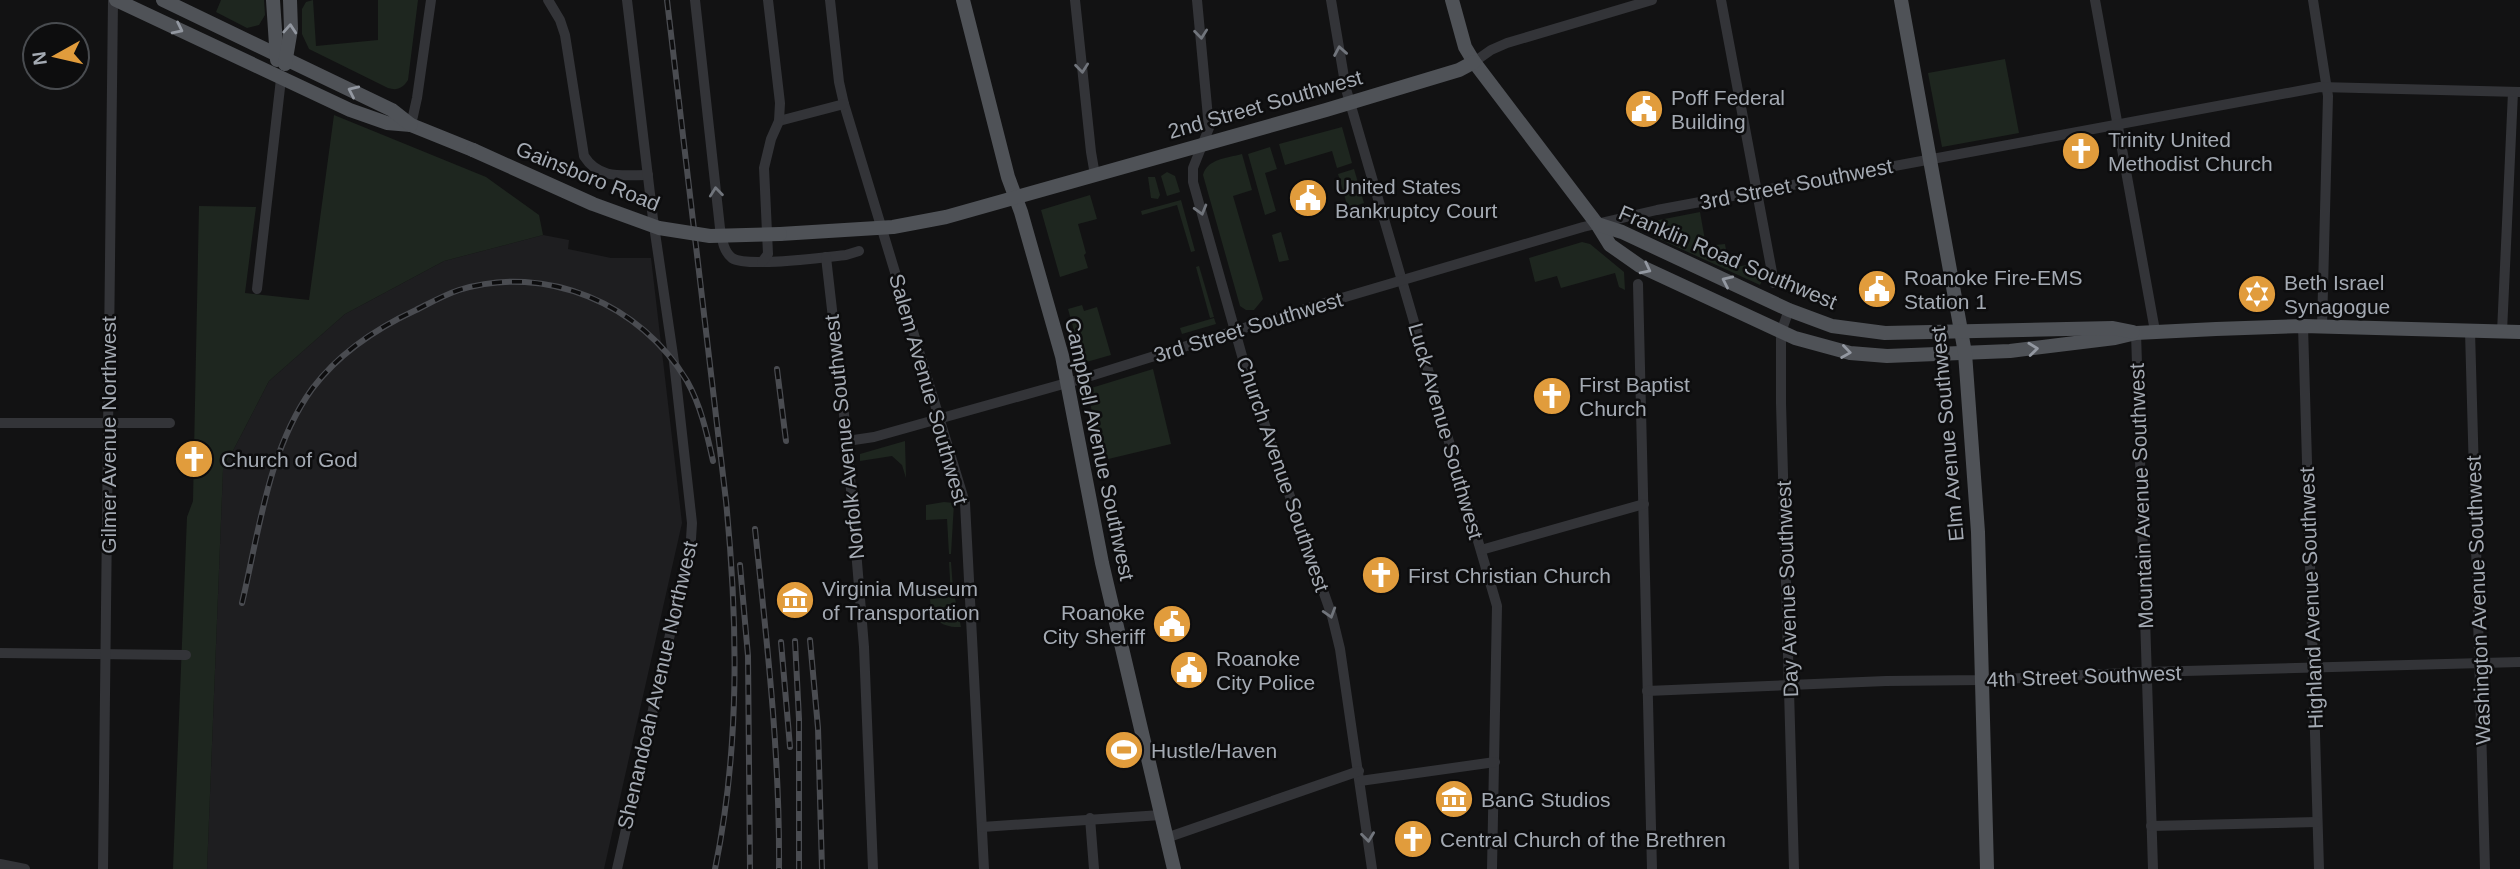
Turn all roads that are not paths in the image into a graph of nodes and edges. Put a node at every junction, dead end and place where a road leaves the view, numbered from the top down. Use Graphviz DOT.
graph roads {
  1 [pos="114,0"];
  2 [pos="163,0"];
  3 [pos="273,0"];
  4 [pos="290,0"];
  5 [pos="430,0"];
  6 [pos="548,0"];
  7 [pos="627,0"];
  8 [pos="695,0"];
  9 [pos="768,0"];
  10 [pos="830,0"];
  11 [pos="962,0"];
  12 [pos="1075,0"];
  13 [pos="1197,0"];
  14 [pos="1331,0"];
  15 [pos="1452,0"];
  16 [pos="1653,0"];
  17 [pos="1721,0"];
  18 [pos="1901,0"];
  19 [pos="2095,0"];
  20 [pos="2313,0"];
  21 [pos="281,56"];
  22 [pos="1474,62"];
  23 [pos="281,79"];
  24 [pos="2327,86"];
  25 [pos="2516,92"];
  26 [pos="1350,102"];
  27 [pos="844,104"];
  28 [pos="779,121"];
  29 [pos="2118,123"];
  30 [pos="411,125"];
  31 [pos="1203,145"];
  32 [pos="1930,159"];
  33 [pos="648,175"];
  34 [pos="1095,175"];
  35 [pos="1756,191"];
  36 [pos="1016,198"];
  37 [pos="1597,224"];
  38 [pos="882,228"];
  39 [pos="859,251"];
  40 [pos="826,257"];
  41 [pos="762,262"];
  42 [pos="1402,281"];
  43 [pos="1774,283"];
  44 [pos="1638,284"];
  45 [pos="257,289"];
  46 [pos="1789,310"];
  47 [pos="2303,326"];
  48 [pos="2322,327"];
  49 [pos="1234,331"];
  50 [pos="2155,331"];
  51 [pos="2470,331"];
  52 [pos="2502,331"];
  53 [pos="1781,332"];
  54 [pos="1961,332"];
  55 [pos="2520,332"];
  56 [pos="2136,333"];
  57 [pos="1965,353"];
  58 [pos="1068,382"];
  59 [pos="940,417"];
  60 [pos="0,423"];
  61 [pos="109,423"];
  62 [pos="170,423"];
  63 [pos="847,442"];
  64 [pos="1644,504"];
  65 [pos="1481,550"];
  66 [pos="0,653"];
  67 [pos="107,654"];
  68 [pos="186,655"];
  69 [pos="2520,662"];
  70 [pos="2480,663"];
  71 [pos="2314,667"];
  72 [pos="2147,673"];
  73 [pos="1982,680"];
  74 [pos="1789,684"];
  75 [pos="1647,691"];
  76 [pos="1495,762"];
  77 [pos="1359,776"];
  78 [pos="1161,815"];
  79 [pos="1090,818"];
  80 [pos="2317,822"];
  81 [pos="2151,826"];
  82 [pos="982,827"];
  83 [pos="1166,838"];
  84 [pos="0,864"];
  85 [pos="12,868"];
  86 [pos="25,869"];
  87 [pos="103,869"];
  88 [pos="617,869"];
  89 [pos="873,869"];
  90 [pos="984,869"];
  91 [pos="1094,869"];
  92 [pos="1174,869"];
  93 [pos="1372,869"];
  94 [pos="1492,869"];
  95 [pos="1652,869"];
  96 [pos="1794,869"];
  97 [pos="1987,869"];
  98 [pos="2152,869"];
  99 [pos="2319,869"];
  100 [pos="2485,869"];
  1 -- 23 [label="main road, Gainsboro Road, one-way"];
  1 -- 61 [label="street, Gilmer Avenue Northwest"];
  2 -- 21 [label="main road, Gainsboro Road"];
  3 -- 21 [label="main road"];
  21 -- 4 [label="main road, one-way"];
  5 -- 30 [label="street"];
  6 -- 33 [label="street"];
  7 -- 33 [label="street, Shenandoah Avenue Northwest"];
  41 -- 8 [label="street, one-way"];
  9 -- 28 [label="street"];
  10 -- 27 [label="street, Salem Avenue Southwest"];
  11 -- 36 [label="main road, Campbell Avenue Southwest"];
  12 -- 34 [label="street, one-way"];
  13 -- 31 [label="street, Church Avenue Southwest, one-way"];
  26 -- 14 [label="street, Luck Avenue Southwest, one-way"];
  15 -- 22 [label="main road, Franklin Road Southwest"];
  16 -- 22 [label="street, 2nd Street Southwest"];
  17 -- 35 [label="street"];
  18 -- 32 [label="main road, Elm Avenue Southwest"];
  19 -- 29 [label="street"];
  20 -- 24 [label="street"];
  21 -- 23 [label="main road"];
  30 -- 21 [label="main road, Gainsboro Road, one-way"];
  22 -- 26 [label="main road, 2nd Street Southwest"];
  22 -- 37 [label="main road, Franklin Road Southwest"];
  23 -- 30 [label="main road, Gainsboro Road"];
  23 -- 45 [label="street"];
  24 -- 25 [label="street, 3rd Street Southwest"];
  24 -- 29 [label="street, 3rd Street Southwest"];
  24 -- 48 [label="street"];
  25 -- 52 [label="street"];
  26 -- 31 [label="main road, 2nd Street Southwest"];
  26 -- 42 [label="street, Luck Avenue Southwest"];
  27 -- 28 [label="street"];
  27 -- 38 [label="street, Salem Avenue Southwest"];
  28 -- 41 [label="street"];
  29 -- 32 [label="street, 3rd Street Southwest"];
  29 -- 50 [label="street"];
  30 -- 38 [label="main road, Gainsboro Road, bridge"];
  31 -- 34 [label="main road, 2nd Street Southwest"];
  31 -- 49 [label="street, Church Avenue Southwest, one-way"];
  32 -- 35 [label="street, 3rd Street Southwest"];
  32 -- 54 [label="main road, Elm Avenue Southwest"];
  33 -- 88 [label="street, Shenandoah Avenue Northwest"];
  34 -- 36 [label="main road, 2nd Street Southwest"];
  35 -- 37 [label="street, 3rd Street Southwest"];
  35 -- 43 [label="street"];
  36 -- 38 [label="main road, 2nd Street Southwest"];
  36 -- 58 [label="main road, Campbell Avenue Southwest"];
  37 -- 42 [label="street, 3rd Street Southwest"];
  46 -- 37 [label="main road, Franklin Road Southwest, one-way"];
  37 -- 53 [label="main road, Franklin Road Southwest, one-way"];
  38 -- 59 [label="street, Salem Avenue Southwest"];
  39 -- 40 [label="street"];
  40 -- 41 [label="street"];
  40 -- 63 [label="street, Norfolk Avenue Southwest"];
  42 -- 49 [label="street, 3rd Street Southwest"];
  42 -- 65 [label="street, Luck Avenue Southwest"];
  44 -- 64 [label="street"];
  46 -- 53 [label="street, Day Avenue Southwest"];
  46 -- 54 [label="main road, Franklin Road Southwest"];
  47 -- 48 [label="main road, Franklin Road Southwest"];
  47 -- 50 [label="main road, Franklin Road Southwest"];
  47 -- 71 [label="street, Highland Avenue Southwest"];
  48 -- 51 [label="main road, Franklin Road Southwest"];
  49 -- 58 [label="street, 3rd Street Southwest"];
  49 -- 77 [label="street, Church Avenue Southwest, one-way"];
  50 -- 56 [label="main road, Franklin Road Southwest"];
  51 -- 52 [label="main road, Franklin Road Southwest"];
  51 -- 70 [label="street, Washington Avenue Southwest"];
  52 -- 55 [label="main road, Franklin Road Southwest"];
  53 -- 57 [label="main road, Franklin Road Southwest, one-way"];
  53 -- 74 [label="street, Day Avenue Southwest"];
  54 -- 56 [label="main road, Franklin Road Southwest"];
  54 -- 57 [label="main road, Elm Avenue Southwest"];
  57 -- 56 [label="main road, Franklin Road Southwest, one-way"];
  56 -- 72 [label="street, Mountain Avenue Southwest"];
  57 -- 73 [label="main road, Elm Avenue Southwest"];
  58 -- 59 [label="street, 3rd Street Southwest"];
  58 -- 78 [label="main road, Campbell Avenue Southwest"];
  59 -- 63 [label="street, 3rd Street Southwest"];
  59 -- 82 [label="street, Salem Avenue Southwest"];
  60 -- 61 [label="street"];
  61 -- 62 [label="street"];
  61 -- 67 [label="street, Gilmer Avenue Northwest"];
  63 -- 89 [label="street, Norfolk Avenue Southwest"];
  64 -- 65 [label="street"];
  64 -- 75 [label="street"];
  65 -- 76 [label="street, Luck Avenue Southwest"];
  66 -- 67 [label="street"];
  67 -- 68 [label="street"];
  67 -- 87 [label="street, Gilmer Avenue Northwest"];
  69 -- 70 [label="street, 4th Street Southwest"];
  70 -- 71 [label="street, 4th Street Southwest"];
  70 -- 100 [label="street, Washington Avenue Southwest"];
  71 -- 72 [label="street, 4th Street Southwest"];
  71 -- 80 [label="street, Highland Avenue Southwest"];
  72 -- 73 [label="street, 4th Street Southwest"];
  72 -- 81 [label="street, Mountain Avenue Southwest"];
  73 -- 74 [label="street, 4th Street Southwest"];
  73 -- 97 [label="main road, Elm Avenue Southwest"];
  74 -- 75 [label="street, 4th Street Southwest"];
  74 -- 96 [label="street, Day Avenue Southwest"];
  75 -- 95 [label="street"];
  76 -- 77 [label="street"];
  76 -- 94 [label="street, Luck Avenue Southwest"];
  77 -- 83 [label="street"];
  77 -- 93 [label="street, Church Avenue Southwest, one-way"];
  78 -- 79 [label="street"];
  78 -- 83 [label="main road, Campbell Avenue Southwest"];
  79 -- 82 [label="street"];
  79 -- 91 [label="street"];
  80 -- 81 [label="street"];
  80 -- 99 [label="street, Highland Avenue Southwest"];
  81 -- 98 [label="street, Mountain Avenue Southwest"];
  82 -- 90 [label="street, Salem Avenue Southwest"];
  83 -- 92 [label="main road, Campbell Avenue Southwest"];
  84 -- 85 [label="street"];
  85 -- 86 [label="street"];
}
